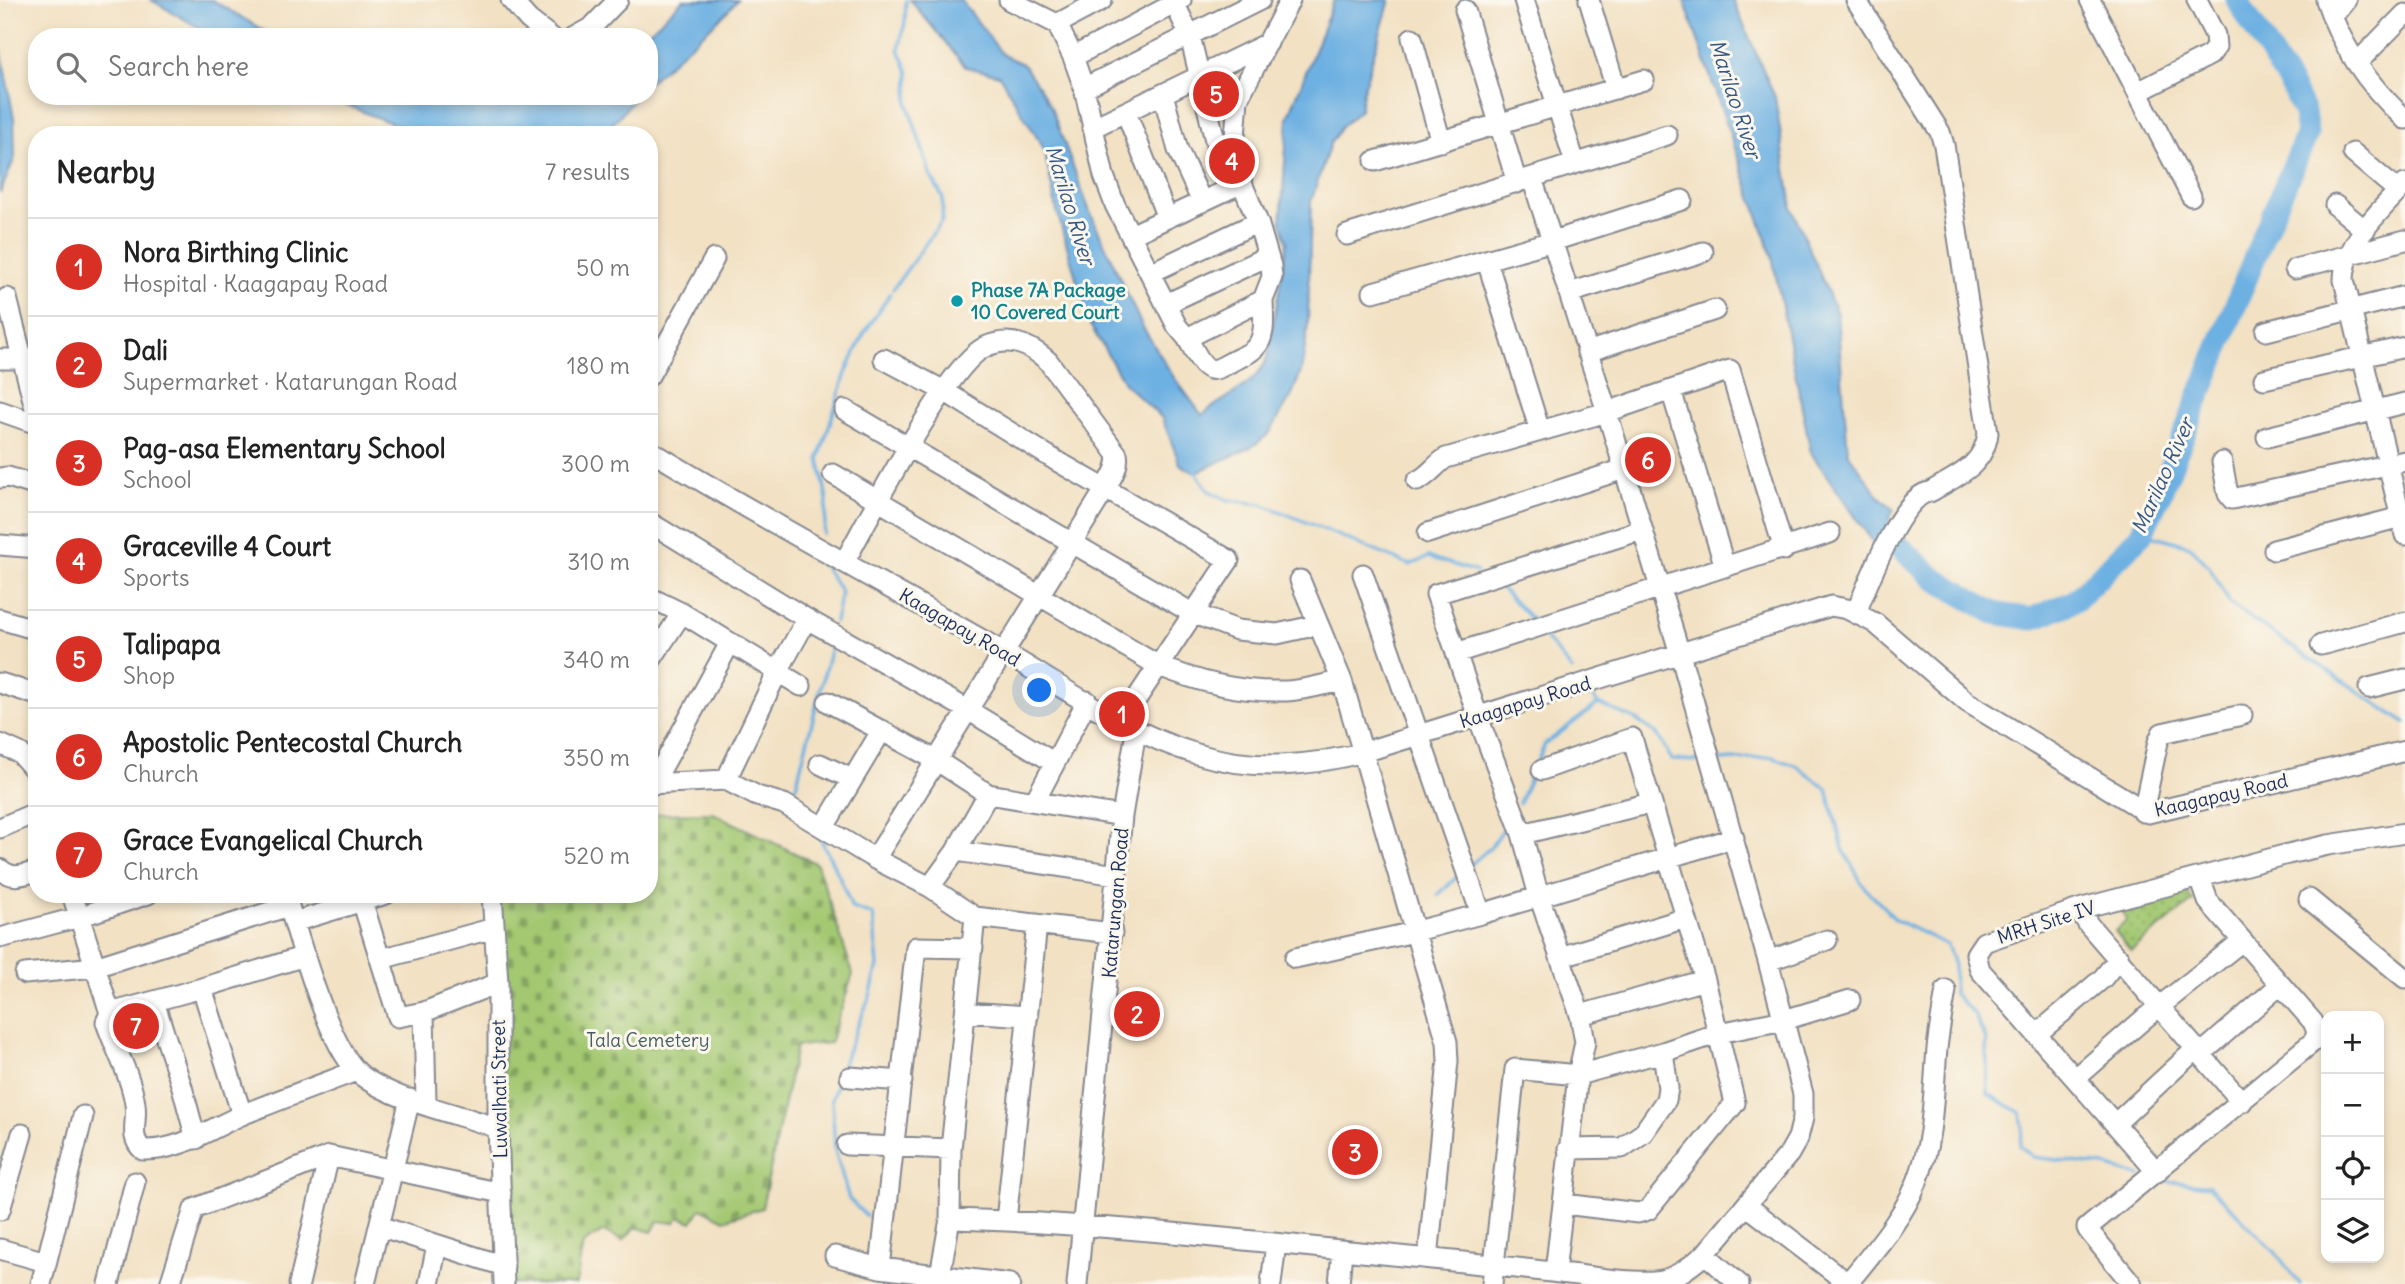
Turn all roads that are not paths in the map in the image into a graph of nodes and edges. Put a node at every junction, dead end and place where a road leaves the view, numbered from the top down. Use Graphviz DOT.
graph roads {
  1 [pos="511,0"];
  2 [pos="618,0"];
  3 [pos="1012,0"];
  4 [pos="1102,0"];
  5 [pos="1260,0"];
  6 [pos="1290,0"];
  7 [pos="1524,0"];
  8 [pos="1589,0"];
  9 [pos="1856,0"];
  10 [pos="2090,0"];
  11 [pos="2197,0"];
  12 [pos="2346,0"];
  13 [pos="1177,1"];
  14 [pos="2329,8"];
  15 [pos="1465,10"];
  16 [pos="2405,14"];
  17 [pos="1057,24"];
  18 [pos="539,28"];
  19 [pos="590,28"];
  20 [pos="2398,35"];
  21 [pos="1190,36"];
  22 [pos="1412,37"];
  23 [pos="1268,43"];
  24 [pos="1073,57"];
  25 [pos="2357,64"];
  26 [pos="1200,75"];
  27 [pos="1644,80"];
  28 [pos="1084,88"];
  29 [pos="1615,89"];
  30 [pos="2138,92"];
  31 [pos="1163,94"];
  32 [pos="1557,107"];
  33 [pos="1126,112"];
  34 [pos="2405,119"];
  35 [pos="1499,124"];
  36 [pos="1092,128"];
  37 [pos="1667,135"];
  38 [pos="1441,142"];
  39 [pos="2353,153"];
  40 [pos="1375,161"];
  41 [pos="1574,163"];
  42 [pos="1525,180"];
  43 [pos="1238,184"];
  44 [pos="2402,188"];
  45 [pos="2191,196"];
  46 [pos="1682,200"];
  47 [pos="1202,202"];
  48 [pos="2336,205"];
  49 [pos="1167,218"];
  50 [pos="1258,222"];
  51 [pos="2365,230"];
  52 [pos="1131,235"];
  53 [pos="1346,235"];
  54 [pos="2405,240"];
  55 [pos="1553,241"];
  56 [pos="1703,252"];
  57 [pos="2349,254"];
  58 [pos="1268,256"];
  59 [pos="715,259"];
  60 [pos="1487,261"];
  61 [pos="2295,269"];
  62 [pos="1150,273"];
  63 [pos="1373,292"];
  64 [pos="1569,293"];
  65 [pos="2405,296"];
  66 [pos="6,298"];
  67 [pos="1263,300"];
  68 [pos="1166,304"];
  69 [pos="2351,309"];
  70 [pos="1715,310"];
  71 [pos="2266,331"];
  72 [pos="1187,338"];
  73 [pos="2405,347"];
  74 [pos="1587,352"];
  75 [pos="2363,357"];
  76 [pos="28,358"];
  77 [pos="0,359"];
  78 [pos="884,359"];
  79 [pos="658,360"];
  80 [pos="28,361"];
  81 [pos="2264,379"];
  82 [pos="1671,390"];
  83 [pos="944,391"];
  84 [pos="2405,403"];
  85 [pos="845,410"];
  86 [pos="2375,410"];
  87 [pos="0,411"];
  88 [pos="1607,411"];
  89 [pos="28,421"];
  90 [pos="1540,431"];
  91 [pos="2267,437"];
  92 [pos="909,447"];
  93 [pos="658,455"];
  94 [pos="2222,462"];
  95 [pos="2397,463"];
  96 [pos="1624,469"];
  97 [pos="833,474"];
  98 [pos="0,478"];
  99 [pos="1417,481"];
  100 [pos="28,483"];
  101 [pos="1106,488"];
  102 [pos="879,499"];
  103 [pos="2404,523"];
  104 [pos="658,528"];
  105 [pos="1642,530"];
  106 [pos="1428,533"];
  107 [pos="1830,533"];
  108 [pos="1072,542"];
  109 [pos="0,545"];
  110 [pos="28,547"];
  111 [pos="1784,550"];
  112 [pos="2274,550"];
  113 [pos="845,561"];
  114 [pos="1725,567"];
  115 [pos="1363,573"];
  116 [pos="1300,579"];
  117 [pos="1660,589"];
  118 [pos="1040,594"];
  119 [pos="658,601"];
  120 [pos="682,613"];
  121 [pos="1192,613"];
  122 [pos="1856,613"];
  123 [pos="0,619"];
  124 [pos="807,619"];
  125 [pos="2405,622"];
  126 [pos="1318,625"];
  127 [pos="28,627"];
  128 [pos="730,643"];
  129 [pos="2321,645"];
  130 [pos="658,649"];
  131 [pos="1004,652"];
  132 [pos="1456,653"];
  133 [pos="1680,654"];
  134 [pos="1157,665"];
  135 [pos="778,671"];
  136 [pos="2405,679"];
  137 [pos="1342,681"];
  138 [pos="0,683"];
  139 [pos="801,686"];
  140 [pos="2369,688"];
  141 [pos="28,692"];
  142 [pos="1087,701"];
  143 [pos="828,702"];
  144 [pos="968,710"];
  145 [pos="2242,715"];
  146 [pos="1478,717"];
  147 [pos="1128,726"];
  148 [pos="881,730"];
  149 [pos="1420,734"];
  150 [pos="0,744"];
  151 [pos="2405,751"];
  152 [pos="1364,752"];
  153 [pos="936,760"];
  154 [pos="28,762"];
  155 [pos="1054,762"];
  156 [pos="820,764"];
  157 [pos="1542,770"];
  158 [pos="658,772"];
  159 [pos="852,779"];
  160 [pos="726,780"];
  161 [pos="658,784"];
  162 [pos="988,794"];
  163 [pos="1035,801"];
  164 [pos="1651,803"];
  165 [pos="2143,812"];
  166 [pos="28,816"];
  167 [pos="1122,816"];
  168 [pos="824,827"];
  169 [pos="0,828"];
  170 [pos="2405,833"];
  171 [pos="1522,834"];
  172 [pos="1734,838"];
  173 [pos="956,851"];
  174 [pos="1669,858"];
  175 [pos="874,859"];
  176 [pos="0,869"];
  177 [pos="28,874"];
  178 [pos="1117,875"];
  179 [pos="2200,877"];
  180 [pos="930,887"];
  181 [pos="1539,897"];
  182 [pos="2309,899"];
  183 [pos="75,903"];
  184 [pos="121,903"];
  185 [pos="322,903"];
  186 [pos="363,903"];
  187 [pos="493,903"];
  188 [pos="290,907"];
  189 [pos="2080,909"];
  190 [pos="1481,914"];
  191 [pos="79,917"];
  192 [pos="975,917"];
  193 [pos="1686,918"];
  194 [pos="1037,924"];
  195 [pos="495,928"];
  196 [pos="1416,932"];
  197 [pos="1112,933"];
  198 [pos="4,937"];
  199 [pos="1827,940"];
  200 [pos="2242,941"];
  201 [pos="973,948"];
  202 [pos="305,956"];
  203 [pos="1560,957"];
  204 [pos="1295,958"];
  205 [pos="2119,958"];
  206 [pos="381,959"];
  207 [pos="1768,961"];
  208 [pos="95,967"];
  209 [pos="25,974"];
  210 [pos="2405,978"];
  211 [pos="1705,980"];
  212 [pos="498,983"];
  213 [pos="2280,985"];
  214 [pos="202,988"];
  215 [pos="1946,990"];
  216 [pos="1850,1000"];
  217 [pos="154,1002"];
  218 [pos="2160,1007"];
  219 [pos="424,1012"];
  220 [pos="966,1012"];
  221 [pos="110,1013"];
  222 [pos="1580,1015"];
  223 [pos="1028,1016"];
  224 [pos="1784,1020"];
  225 [pos="1719,1033"];
  226 [pos="2037,1034"];
  227 [pos="2199,1051"];
  228 [pos="1663,1052"];
  229 [pos="356,1071"];
  230 [pos="1578,1075"];
  231 [pos="850,1077"];
  232 [pos="2076,1078"];
  233 [pos="902,1081"];
  234 [pos="418,1101"];
  235 [pos="2242,1102"];
  236 [pos="242,1115"];
  237 [pos="83,1116"];
  238 [pos="2115,1124"];
  239 [pos="498,1128"];
  240 [pos="22,1134"];
  241 [pos="196,1139"];
  242 [pos="847,1145"];
  243 [pos="895,1145"];
  244 [pos="951,1149"];
  245 [pos="1568,1149"];
  246 [pos="329,1157"];
  247 [pos="394,1170"];
  248 [pos="2157,1172"];
  249 [pos="135,1182"];
  250 [pos="501,1193"];
  251 [pos="1564,1204"];
  252 [pos="1746,1205"];
  253 [pos="0,1210"];
  254 [pos="950,1219"];
  255 [pos="1006,1221"];
  256 [pos="379,1226"];
  257 [pos="1081,1227"];
  258 [pos="1276,1244"];
  259 [pos="437,1245"];
  260 [pos="0,1249"];
  261 [pos="1342,1251"];
  262 [pos="1704,1254"];
  263 [pos="835,1256"];
  264 [pos="1428,1258"];
  265 [pos="46,1262"];
  266 [pos="1555,1272"];
  267 [pos="882,1274"];
  268 [pos="504,1275"];
  269 [pos="1493,1275"];
  270 [pos="941,1279"];
  271 [pos="1616,1282"];
  272 [pos="1002,1283"];
  273 [pos="41,1284"];
  274 [pos="109,1284"];
  275 [pos="170,1284"];
  276 [pos="299,1284"];
  277 [pos="365,1284"];
  278 [pos="429,1284"];
  279 [pos="1077,1284"];
  280 [pos="1271,1284"];
  281 [pos="1339,1284"];
  282 [pos="1740,1284"];
  283 [pos="1848,1284"];
  284 [pos="2132,1284"];
  1 -- 18 [label="street"];
  2 -- 19 [label="street"];
  3 -- 17 [label="street"];
  4 -- 17 [label="street"];
  5 -- 21 [label="street"];
  6 -- 23 [label="street"];
  7 -- 32 [label="street"];
  8 -- 29 [label="street"];
  9 -- 122 [label="street"];
  10 -- 30 [label="street"];
  11 -- 30 [label="street"];
  12 -- 14 [label="street"];
  13 -- 21 [label="street"];
  13 -- 24 [label="street"];
  14 -- 25 [label="street"];
  15 -- 35 [label="street"];
  16 -- 20 [label="street"];
  17 -- 24 [label="street"];
  20 -- 25 [label="street"];
  21 -- 26 [label="street"];
  21 -- 28 [label="street"];
  22 -- 38 [label="street"];
  23 -- 26 [label="street"];
  23 -- 43 [label="street"];
  24 -- 28 [label="street"];
  25 -- 34 [label="street"];
  26 -- 31 [label="street"];
  26 -- 43 [label="street"];
  27 -- 29 [label="street"];
  28 -- 36 [label="street"];
  29 -- 32 [label="street"];
  30 -- 45 [label="street"];
  31 -- 33 [label="street"];
  31 -- 47 [label="street"];
  32 -- 35 [label="street"];
  32 -- 41 [label="street"];
  33 -- 36 [label="street"];
  33 -- 49 [label="street"];
  35 -- 38 [label="street"];
  35 -- 42 [label="street"];
  36 -- 52 [label="street"];
  37 -- 41 [label="street"];
  38 -- 40 [label="street"];
  39 -- 44 [label="street"];
  41 -- 42 [label="street"];
  42 -- 53 [label="street"];
  42 -- 55 [label="street"];
  43 -- 47 [label="street"];
  43 -- 50 [label="street"];
  44 -- 51 [label="street"];
  46 -- 55 [label="street"];
  47 -- 49 [label="street"];
  48 -- 51 [label="street"];
  49 -- 52 [label="street"];
  50 -- 58 [label="street"];
  50 -- 62 [label="street"];
  51 -- 57 [label="street"];
  52 -- 62 [label="street"];
  54 -- 57 [label="street"];
  55 -- 60 [label="street"];
  55 -- 64 [label="street"];
  56 -- 64 [label="street"];
  57 -- 61 [label="street"];
  57 -- 69 [label="street"];
  58 -- 67 [label="street"];
  58 -- 68 [label="street"];
  59 -- 79 [label="street"];
  60 -- 63 [label="street"];
  60 -- 90 [label="street"];
  62 -- 68 [label="street"];
  64 -- 74 [label="street"];
  65 -- 69 [label="street"];
  66 -- 76 [label="street"];
  67 -- 72 [label="street"];
  67 -- 72 [label="street"];
  68 -- 72 [label="street"];
  69 -- 71 [label="street"];
  69 -- 75 [label="street"];
  70 -- 74 [label="street"];
  73 -- 75 [label="street"];
  74 -- 88 [label="street"];
  75 -- 81 [label="street"];
  75 -- 86 [label="street"];
  77 -- 80 [label="street"];
  78 -- 83 [label="street"];
  82 -- 88 [label="street"];
  82 -- 111 [label="street"];
  82 -- 114 [label="street"];
  83 -- 92 [label="street"];
  83 -- 101 [label="street"];
  83 -- 101 [label="street"];
  84 -- 86 [label="street"];
  85 -- 92 [label="street"];
  86 -- 91 [label="street"];
  86 -- 95 [label="street"];
  87 -- 89 [label="street"];
  88 -- 90 [label="street"];
  88 -- 96 [label="street"];
  90 -- 99 [label="street"];
  92 -- 102 [label="street"];
  92 -- 108 [label="street"];
  93 -- 113 [label="street, Kaagapay Road"];
  94 -- 95 [label="street"];
  95 -- 103 [label="street"];
  96 -- 105 [label="street"];
  96 -- 106 [label="street"];
  97 -- 102 [label="street"];
  98 -- 100 [label="street"];
  101 -- 108 [label="street"];
  101 -- 121 [label="street"];
  102 -- 113 [label="street"];
  102 -- 118 [label="street"];
  103 -- 112 [label="street"];
  104 -- 124 [label="street"];
  105 -- 117 [label="street"];
  105 -- 132 [label="street"];
  107 -- 111 [label="street"];
  108 -- 118 [label="street"];
  108 -- 121 [label="street"];
  109 -- 110 [label="street"];
  111 -- 114 [label="street"];
  113 -- 131 [label="street, Kaagapay Road"];
  114 -- 117 [label="street"];
  115 -- 149 [label="street"];
  116 -- 126 [label="street"];
  117 -- 132 [label="street"];
  117 -- 133 [label="street"];
  118 -- 131 [label="street"];
  118 -- 134 [label="street"];
  119 -- 120 [label="street"];
  120 -- 128 [label="street"];
  120 -- 130 [label="street"];
  121 -- 126 [label="street"];
  121 -- 134 [label="street"];
  122 -- 133 [label="street, Kaagapay Road"];
  122 -- 165 [label="street, Kaagapay Road"];
  123 -- 127 [label="street"];
  124 -- 135 [label="street"];
  124 -- 144 [label="street"];
  125 -- 129 [label="street"];
  126 -- 137 [label="street"];
  128 -- 135 [label="street"];
  128 -- 158 [label="street"];
  131 -- 142 [label="street, Kaagapay Road"];
  131 -- 144 [label="street"];
  132 -- 146 [label="street"];
  133 -- 146 [label="street, Kaagapay Road"];
  133 -- 172 [label="street"];
  134 -- 137 [label="street"];
  134 -- 147 [label="street"];
  135 -- 139 [label="street"];
  135 -- 160 [label="street"];
  136 -- 140 [label="street"];
  137 -- 152 [label="street"];
  138 -- 141 [label="street"];
  142 -- 147 [label="street, Kaagapay Road"];
  142 -- 155 [label="street"];
  143 -- 148 [label="street"];
  144 -- 153 [label="street"];
  144 -- 155 [label="street"];
  145 -- 165 [label="street"];
  146 -- 149 [label="street, Kaagapay Road"];
  146 -- 171 [label="street"];
  147 -- 152 [label="street, Kaagapay Road"];
  147 -- 167 [label="street, Katarungan Road"];
  148 -- 153 [label="street"];
  148 -- 159 [label="street"];
  149 -- 152 [label="street, Kaagapay Road"];
  149 -- 190 [label="street"];
  150 -- 154 [label="street"];
  151 -- 165 [label="street, Kaagapay Road"];
  152 -- 196 [label="street"];
  153 -- 162 [label="street"];
  153 -- 175 [label="street"];
  155 -- 163 [label="street"];
  156 -- 159 [label="street"];
  157 -- 164 [label="street"];
  159 -- 168 [label="street"];
  160 -- 161 [label="street"];
  160 -- 168 [label="street"];
  162 -- 163 [label="street"];
  162 -- 173 [label="street"];
  163 -- 167 [label="street"];
  164 -- 171 [label="street"];
  164 -- 174 [label="street"];
  166 -- 169 [label="street"];
  167 -- 178 [label="street, Katarungan Road"];
  168 -- 175 [label="street"];
  170 -- 179 [label="street, MRH Site IV"];
  171 -- 181 [label="street"];
  172 -- 174 [label="street"];
  172 -- 207 [label="street"];
  173 -- 178 [label="street"];
  173 -- 180 [label="street"];
  174 -- 181 [label="street"];
  174 -- 193 [label="street"];
  175 -- 180 [label="street"];
  176 -- 177 [label="street"];
  178 -- 197 [label="street, Katarungan Road"];
  179 -- 189 [label="street, MRH Site IV"];
  179 -- 200 [label="street"];
  180 -- 192 [label="street"];
  181 -- 190 [label="street"];
  181 -- 203 [label="street"];
  182 -- 210 [label="street"];
  183 -- 191 [label="street"];
  184 -- 191 [label="street"];
  185 -- 188 [label="street"];
  186 -- 206 [label="street"];
  187 -- 195 [label="street, Luwalhati Street"];
  188 -- 202 [label="street"];
  188 -- 208 [label="street"];
  189 -- 205 [label="street"];
  189 -- 226 [label="street, MRH Site IV"];
  190 -- 196 [label="street"];
  191 -- 198 [label="street"];
  191 -- 208 [label="street"];
  192 -- 194 [label="street"];
  192 -- 201 [label="street"];
  193 -- 203 [label="street"];
  193 -- 211 [label="street"];
  194 -- 197 [label="street"];
  194 -- 223 [label="street"];
  195 -- 206 [label="street"];
  195 -- 212 [label="street, Luwalhati Street"];
  196 -- 204 [label="street"];
  196 -- 264 [label="street"];
  197 -- 257 [label="street, Katarungan Road"];
  199 -- 207 [label="street"];
  200 -- 213 [label="street"];
  200 -- 218 [label="street"];
  201 -- 220 [label="street"];
  201 -- 233 [label="street"];
  202 -- 214 [label="street"];
  202 -- 229 [label="street"];
  203 -- 222 [label="street"];
  205 -- 218 [label="street"];
  205 -- 226 [label="street"];
  206 -- 219 [label="street"];
  207 -- 224 [label="street"];
  208 -- 209 [label="street"];
  208 -- 221 [label="street"];
  211 -- 222 [label="street"];
  211 -- 225 [label="street"];
  212 -- 219 [label="street"];
  212 -- 239 [label="street, Luwalhati Street"];
  213 -- 227 [label="street"];
  213 -- 235 [label="street"];
  214 -- 217 [label="street"];
  214 -- 236 [label="street"];
  215 -- 283 [label="street"];
  216 -- 224 [label="street"];
  217 -- 221 [label="street"];
  217 -- 241 [label="street"];
  218 -- 227 [label="street"];
  218 -- 232 [label="street"];
  219 -- 234 [label="street"];
  220 -- 223 [label="street"];
  220 -- 244 [label="street"];
  221 -- 241 [label="street"];
  222 -- 230 [label="street"];
  223 -- 255 [label="street"];
  224 -- 225 [label="street"];
  224 -- 252 [label="street"];
  225 -- 228 [label="street"];
  225 -- 251 [label="street"];
  226 -- 232 [label="street, MRH Site IV"];
  227 -- 235 [label="street"];
  227 -- 238 [label="street"];
  228 -- 230 [label="street"];
  228 -- 245 [label="street"];
  229 -- 234 [label="street"];
  229 -- 236 [label="street"];
  230 -- 245 [label="street"];
  230 -- 269 [label="street"];
  231 -- 233 [label="street"];
  232 -- 238 [label="street, MRH Site IV"];
  233 -- 243 [label="street"];
  234 -- 239 [label="street"];
  234 -- 247 [label="street"];
  235 -- 248 [label="street"];
  236 -- 241 [label="street"];
  237 -- 265 [label="street"];
  238 -- 248 [label="street, MRH Site IV"];
  239 -- 250 [label="street, Luwalhati Street"];
  240 -- 253 [label="street"];
  242 -- 243 [label="street"];
  243 -- 244 [label="street"];
  243 -- 267 [label="street"];
  244 -- 254 [label="street"];
  245 -- 251 [label="street"];
  246 -- 247 [label="street"];
  246 -- 275 [label="street"];
  246 -- 276 [label="street"];
  247 -- 250 [label="street"];
  247 -- 256 [label="street"];
  248 -- 284 [label="street"];
  249 -- 274 [label="street"];
  250 -- 268 [label="street, Luwalhati Street"];
  251 -- 266 [label="street"];
  252 -- 262 [label="street"];
  252 -- 283 [label="street"];
  254 -- 255 [label="street"];
  254 -- 270 [label="street"];
  255 -- 257 [label="street"];
  256 -- 259 [label="street"];
  256 -- 277 [label="street"];
  257 -- 258 [label="street"];
  257 -- 279 [label="street, Katarungan Road"];
  258 -- 261 [label="street"];
  258 -- 280 [label="street"];
  259 -- 268 [label="street"];
  259 -- 278 [label="street"];
  260 -- 265 [label="street"];
  261 -- 264 [label="street"];
  261 -- 281 [label="street"];
  262 -- 271 [label="street"];
  262 -- 282 [label="street"];
  263 -- 267 [label="street"];
  264 -- 269 [label="street"];
  265 -- 273 [label="street"];
  266 -- 269 [label="street"];
  266 -- 271 [label="street"];
  267 -- 270 [label="street"];
  270 -- 272 [label="street"];
}
